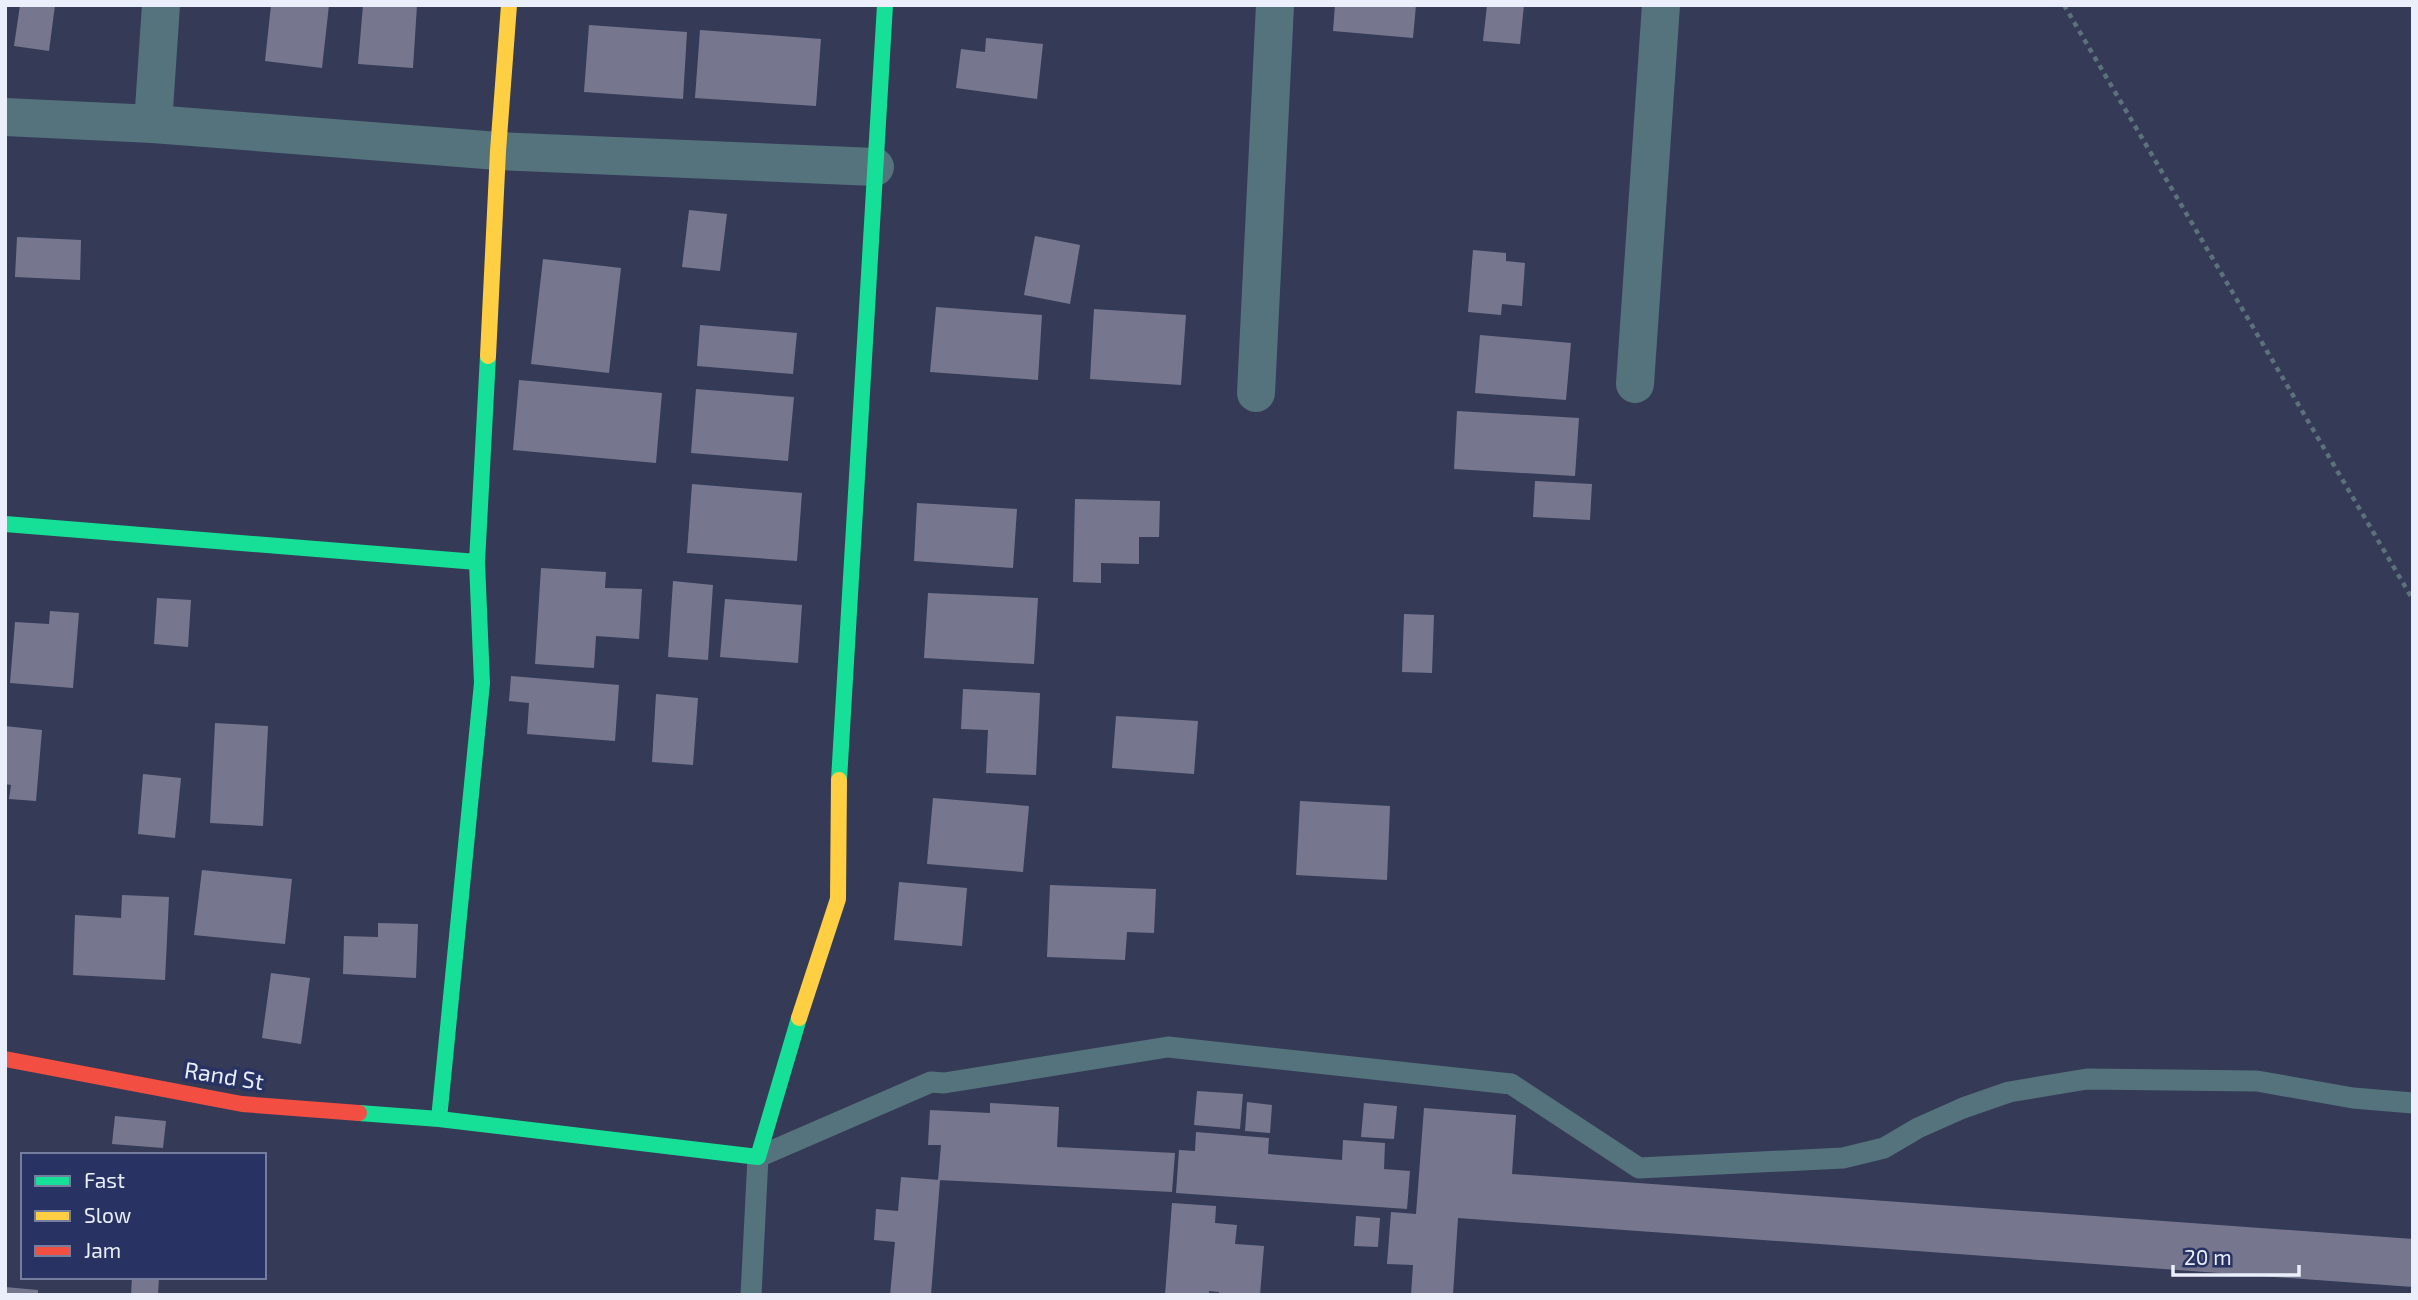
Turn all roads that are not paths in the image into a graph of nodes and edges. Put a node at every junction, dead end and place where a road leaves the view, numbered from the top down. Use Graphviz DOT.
graph roads {
  1 [pos="161,5"];
  2 [pos="509,5"];
  3 [pos="885,5"];
  4 [pos="1275,5"];
  5 [pos="1661,5"];
  6 [pos="5,117"];
  7 [pos="153,124"];
  8 [pos="498,151"];
  9 [pos="875,167"];
  10 [pos="1635,384"];
  11 [pos="1256,393"];
  12 [pos="5,524"];
  13 [pos="477,562"];
  14 [pos="5,1059"];
  15 [pos="2413,1103"];
  16 [pos="439,1119"];
  17 [pos="758,1157"];
  18 [pos="751,1295"];
  1 -- 7 [label="street"];
  2 -- 8 [label="street"];
  3 -- 9 [label="street"];
  4 -- 11 [label="street"];
  5 -- 10 [label="street"];
  6 -- 7 [label="street"];
  7 -- 8 [label="street"];
  8 -- 9 [label="street"];
  8 -- 13 [label="street"];
  9 -- 17 [label="street"];
  12 -- 13 [label="street"];
  13 -- 16 [label="street"];
  14 -- 16 [label="street, Rand St"];
  15 -- 17 [label="lane"];
  16 -- 17 [label="street, Rand St"];
  17 -- 18 [label="lane"];
}
